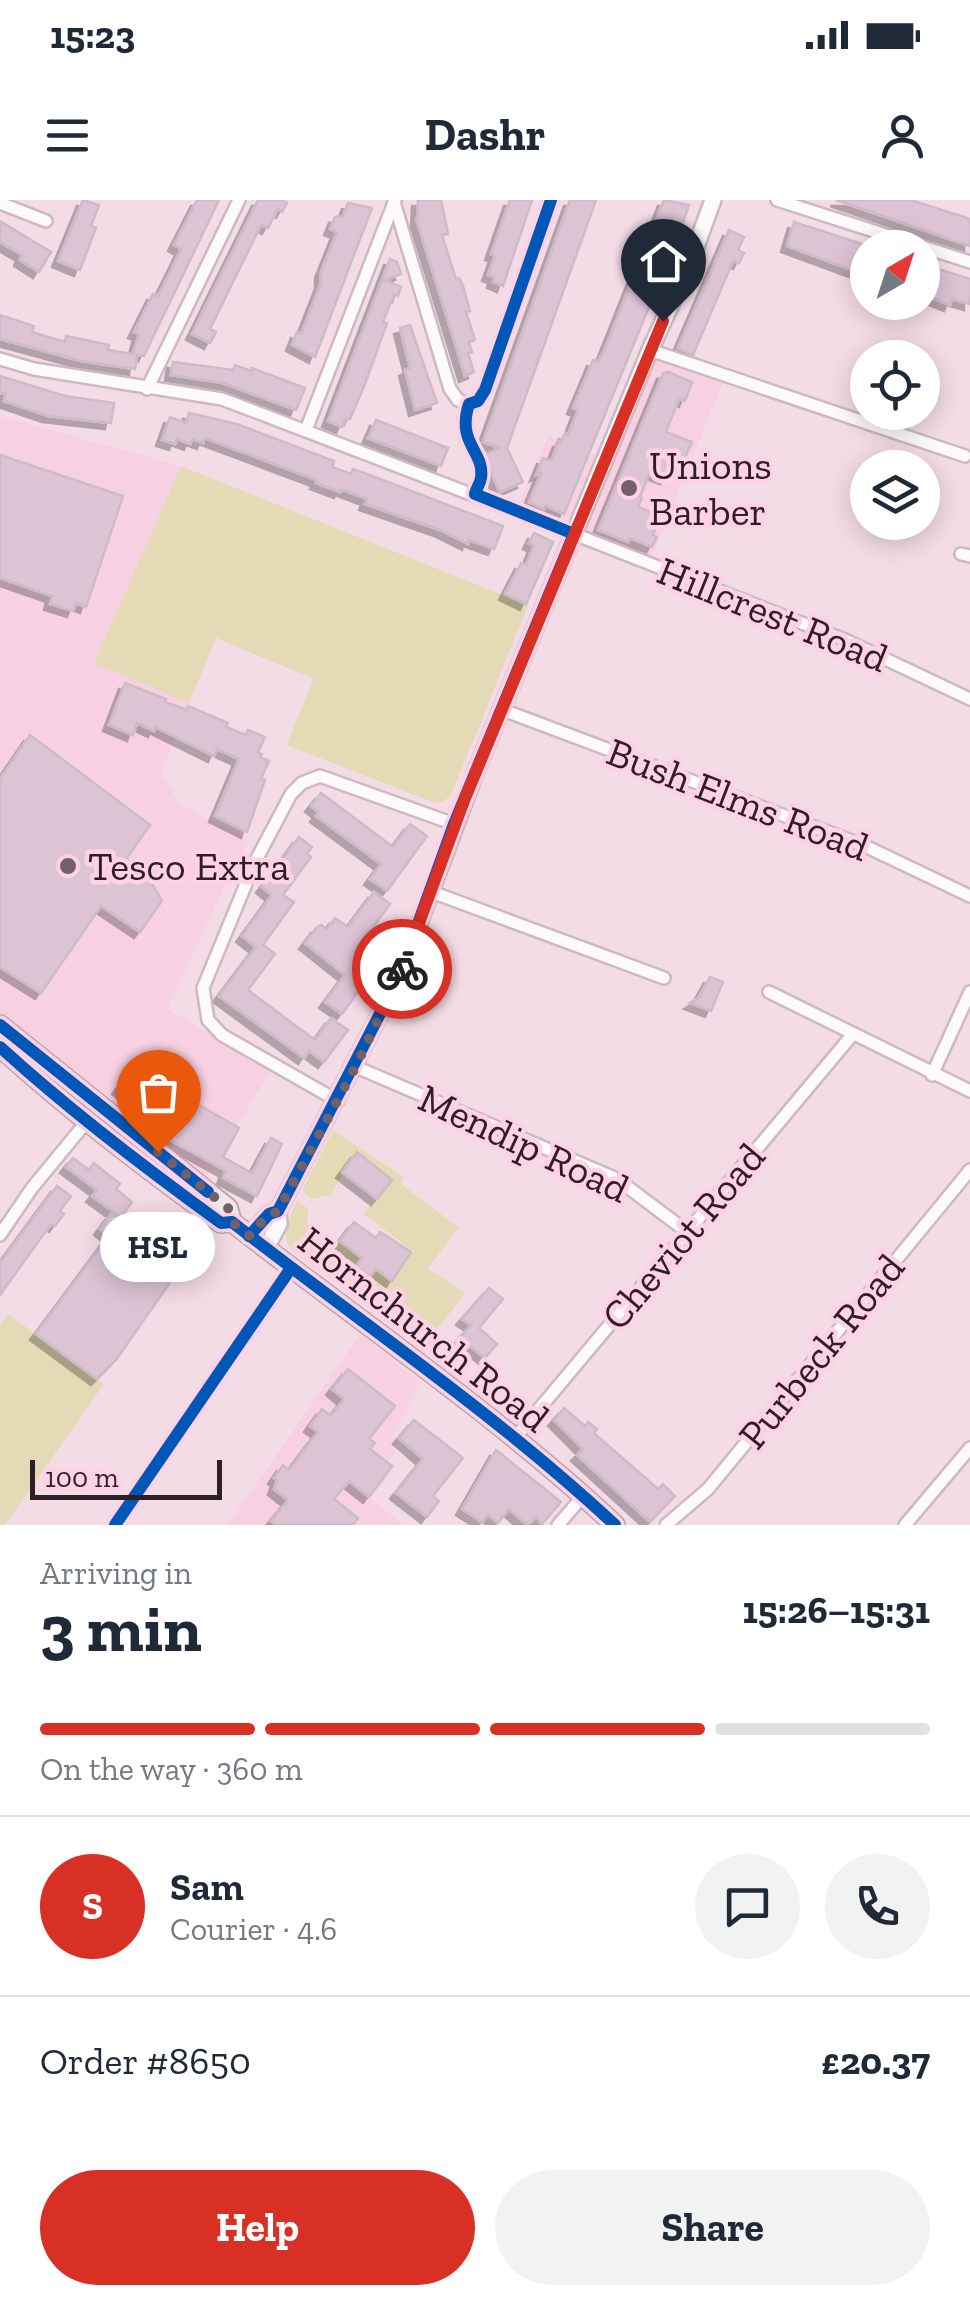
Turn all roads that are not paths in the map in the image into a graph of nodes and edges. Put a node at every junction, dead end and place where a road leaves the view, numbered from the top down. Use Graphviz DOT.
graph roads {
  1 [pos="240,200"];
  2 [pos="393,200"];
  3 [pos="551,200"];
  4 [pos="713,200"];
  5 [pos="777,200"];
  6 [pos="0,203"];
  7 [pos="46,221"];
  8 [pos="970,262"];
  9 [pos="650,350"];
  10 [pos="0,359"];
  11 [pos="148,388"];
  12 [pos="469,404"];
  13 [pos="306,430"];
  14 [pos="466,438"];
  15 [pos="965,456"];
  16 [pos="478,480"];
  17 [pos="474,494"];
  18 [pos="568,531"];
  19 [pos="970,699"];
  20 [pos="502,710"];
  21 [pos="454,824"];
  22 [pos="429,891"];
  23 [pos="970,896"];
  24 [pos="664,978"];
  25 [pos="768,992"];
  26 [pos="970,992"];
  27 [pos="0,1025"];
  28 [pos="853,1034"];
  29 [pos="0,1047"];
  30 [pos="356,1066"];
  31 [pos="932,1075"];
  32 [pos="970,1092"];
  33 [pos="338,1100"];
  34 [pos="88,1120"];
  35 [pos="970,1170"];
  36 [pos="278,1211"];
  37 [pos="232,1222"];
  38 [pos="686,1231"];
  39 [pos="0,1235"];
  40 [pos="250,1236"];
  41 [pos="266,1248"];
  42 [pos="291,1268"];
  43 [pos="514,1438"];
  44 [pos="970,1448"];
  45 [pos="584,1496"];
  46 [pos="115,1525"];
  47 [pos="558,1525"];
  48 [pos="615,1525"];
  49 [pos="666,1525"];
  50 [pos="905,1525"];
  1 -- 11 [label="street"];
  2 -- 12 [label="street"];
  2 -- 13 [label="street"];
  3 -- 12 [label="street"];
  4 -- 9 [label="street"];
  5 -- 8 [label="street"];
  6 -- 7 [label="street"];
  9 -- 15 [label="street"];
  9 -- 18 [label="street"];
  10 -- 11 [label="street, Hillcrest Road"];
  11 -- 13 [label="street, Hillcrest Road"];
  12 -- 14 [label="street"];
  13 -- 17 [label="street, Hillcrest Road"];
  16 -- 17 [label="street"];
  17 -- 18 [label="street, Hillcrest Road"];
  18 -- 19 [label="street, Hillcrest Road"];
  18 -- 20 [label="street"];
  20 -- 21 [label="street"];
  20 -- 23 [label="street, Bush Elms Road"];
  21 -- 22 [label="street"];
  21 -- 33 [label="street"];
  22 -- 24 [label="street"];
  22 -- 30 [label="street"];
  25 -- 28 [label="street"];
  26 -- 31 [label="street"];
  27 -- 37 [label="main road, Hornchurch Road"];
  28 -- 31 [label="street"];
  28 -- 38 [label="street, Cheviot Road"];
  29 -- 34 [label="main road, Hornchurch Road"];
  30 -- 33 [label="street"];
  30 -- 38 [label="street, Mendip Road"];
  31 -- 32 [label="street"];
  33 -- 36 [label="street"];
  34 -- 37 [label="main road, Hornchurch Road"];
  34 -- 39 [label="street"];
  35 -- 49 [label="street, Purbeck Road"];
  36 -- 40 [label="street"];
  36 -- 41 [label="street"];
  37 -- 40 [label="main road, Hornchurch Road"];
  38 -- 43 [label="street, Cheviot Road"];
  40 -- 41 [label="main road, Hornchurch Road"];
  41 -- 42 [label="main road, Hornchurch Road"];
  42 -- 43 [label="main road, Hornchurch Road"];
  42 -- 46 [label="street"];
  43 -- 45 [label="main road, Hornchurch Road"];
  44 -- 50 [label="street"];
  45 -- 47 [label="street"];
  45 -- 48 [label="main road, Hornchurch Road"];
}
